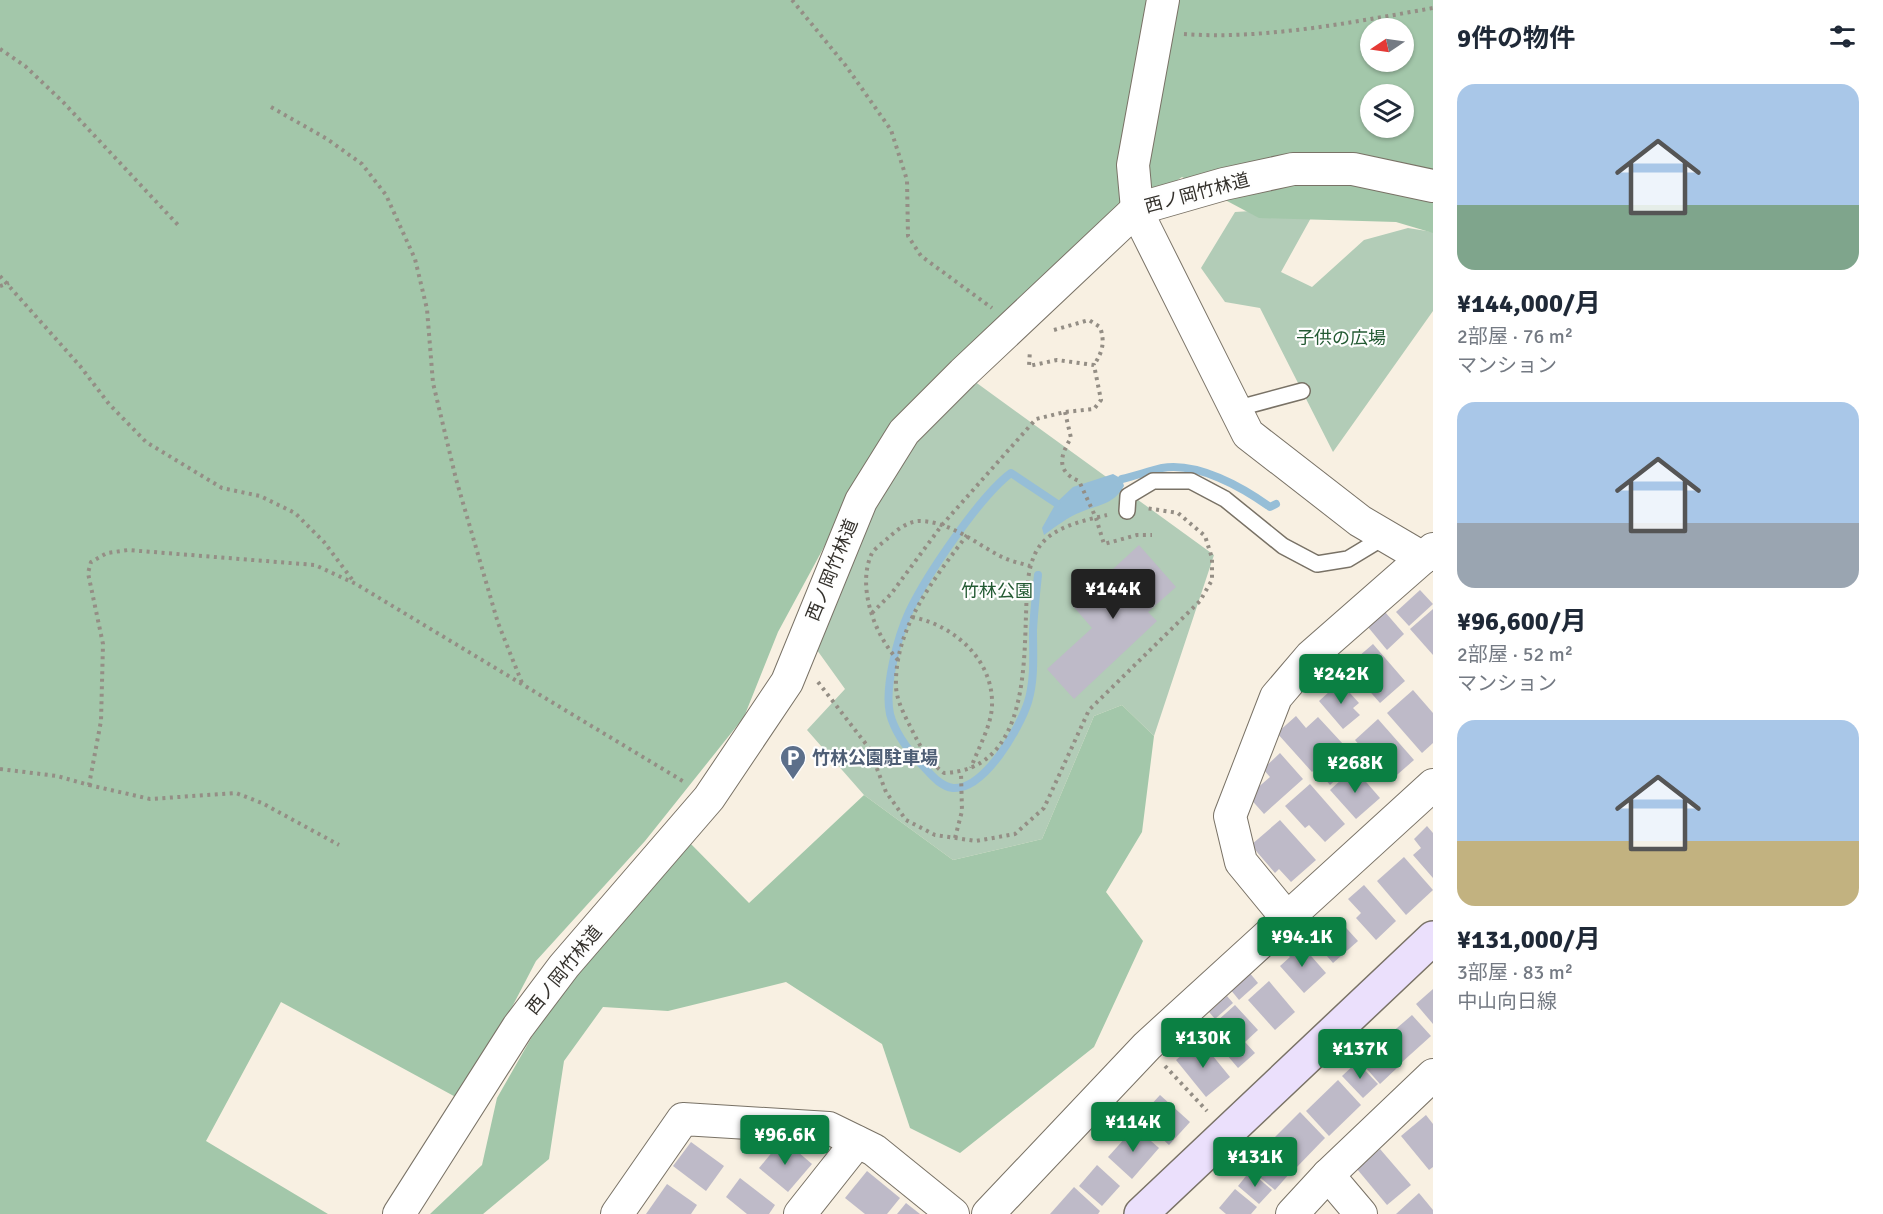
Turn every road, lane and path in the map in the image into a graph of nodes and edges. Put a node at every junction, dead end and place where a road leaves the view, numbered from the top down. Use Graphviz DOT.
graph roads {
  1 [pos="792,0"];
  2 [pos="1163,0"];
  3 [pos="1433,8"];
  4 [pos="1159,33"];
  5 [pos="0,49"];
  6 [pos="271,107"];
  7 [pos="1433,186"];
  8 [pos="1137,209"];
  9 [pos="178,225"];
  10 [pos="0,276"];
  11 [pos="9,283"];
  12 [pos="0,286"];
  13 [pos="1026,334"];
  14 [pos="1047,335"];
  15 [pos="1094,365"];
  16 [pos="1302,391"];
  17 [pos="1235,409"];
  18 [pos="1065,412"];
  19 [pos="1127,511"];
  20 [pos="1096,518"];
  21 [pos="942,525"];
  22 [pos="967,535"];
  23 [pos="1152,535"];
  24 [pos="1386,536"];
  25 [pos="1428,553"];
  26 [pos="1030,566"];
  27 [pos="356,584"];
  28 [pos="872,613"];
  29 [pos="912,617"];
  30 [pos="797,656"];
  31 [pos="898,660"];
  32 [pos="523,684"];
  33 [pos="971,768"];
  34 [pos="0,769"];
  35 [pos="961,773"];
  36 [pos="89,785"];
  37 [pos="1433,785"];
  38 [pos="709,798"];
  39 [pos="955,838"];
  40 [pos="339,845"];
  41 [pos="1287,918"];
  42 [pos="1433,938"];
  43 [pos="1147,1047"];
  44 [pos="1433,1075"];
  45 [pos="1211,1116"];
  46 [pos="857,1142"];
  47 [pos="1328,1175"];
  48 [pos="399,1214"];
  49 [pos="616,1214"];
  50 [pos="800,1214"];
  51 [pos="953,1214"];
  52 [pos="988,1214"];
  53 [pos="1141,1214"];
  54 [pos="1292,1214"];
  55 [pos="1361,1214"];
  1 -- 13 [label="path"];
  2 -- 4 [label="street"];
  3 -- 4 [label="path"];
  4 -- 8 [label="street"];
  5 -- 9 [label="path"];
  6 -- 32 [label="path"];
  7 -- 8 [label="street, 西ノ岡竹林道"];
  8 -- 13 [label="street, 西ノ岡竹林道"];
  8 -- 17 [label="street"];
  10 -- 11 [label="path"];
  11 -- 12 [label="path"];
  11 -- 27 [label="path"];
  13 -- 15 [label="path"];
  13 -- 30 [label="street, 西ノ岡竹林道"];
  14 -- 15 [label="path"];
  15 -- 18 [label="path"];
  16 -- 17 [label="lane"];
  17 -- 24 [label="street"];
  18 -- 20 [label="path"];
  18 -- 21 [label="path"];
  19 -- 20 [label="path"];
  19 -- 24 [label="lane"];
  19 -- 39 [label="path"];
  20 -- 23 [label="path"];
  20 -- 26 [label="path"];
  21 -- 22 [label="path"];
  21 -- 28 [label="path"];
  21 -- 28 [label="path"];
  22 -- 26 [label="path"];
  22 -- 29 [label="path"];
  24 -- 25 [label="street"];
  25 -- 41 [label="street"];
  26 -- 33 [label="path"];
  27 -- 32 [label="path"];
  27 -- 36 [label="path"];
  28 -- 31 [label="path"];
  29 -- 31 [label="path"];
  29 -- 33 [label="path"];
  30 -- 38 [label="street, 西ノ岡竹林道"];
  30 -- 39 [label="path"];
  31 -- 35 [label="path"];
  32 -- 38 [label="path"];
  33 -- 35 [label="path"];
  34 -- 36 [label="path"];
  35 -- 39 [label="path"];
  36 -- 40 [label="path"];
  37 -- 41 [label="street"];
  38 -- 48 [label="street, 西ノ岡竹林道"];
  41 -- 43 [label="street"];
  42 -- 53 [label="main road"];
  43 -- 45 [label="path"];
  43 -- 52 [label="street"];
  44 -- 47 [label="street"];
  46 -- 49 [label="street"];
  46 -- 50 [label="street"];
  46 -- 51 [label="street"];
  47 -- 54 [label="street"];
  47 -- 55 [label="street"];
}
